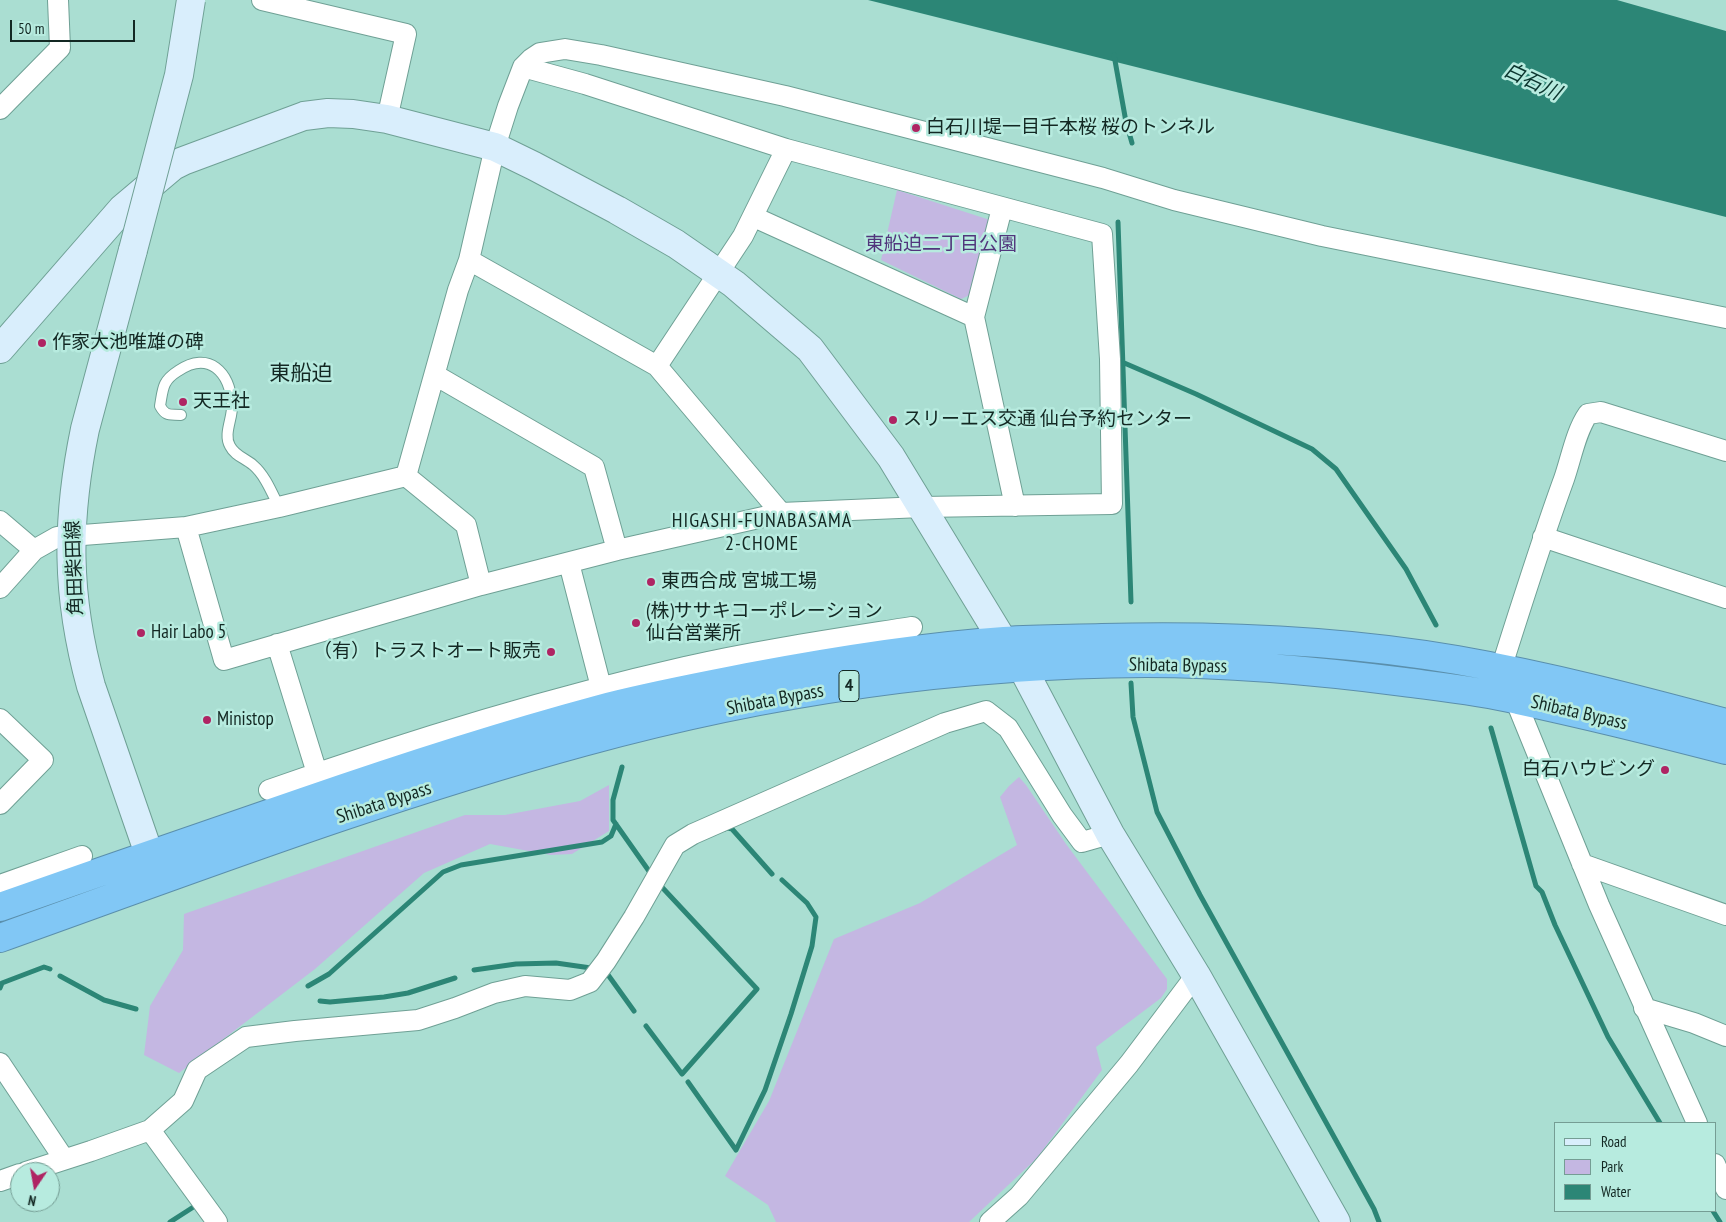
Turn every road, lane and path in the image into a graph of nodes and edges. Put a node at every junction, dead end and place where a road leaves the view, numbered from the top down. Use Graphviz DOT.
graph roads {
  1 [pos="58,0"];
  2 [pos="191,0"];
  3 [pos="262,0"];
  4 [pos="524,67"];
  5 [pos="0,109"];
  6 [pos="387,119"];
  7 [pos="495,147"];
  8 [pos="786,149"];
  9 [pos="1002,208"];
  10 [pos="754,218"];
  11 [pos="469,260"];
  12 [pos="718,272"];
  13 [pos="974,318"];
  14 [pos="1726,318"];
  15 [pos="0,349"];
  16 [pos="657,366"];
  17 [pos="436,375"];
  18 [pos="182,415"];
  19 [pos="1726,451"];
  20 [pos="406,476"];
  21 [pos="1015,506"];
  22 [pos="279,507"];
  23 [pos="922,507"];
  24 [pos="781,513"];
  25 [pos="0,521"];
  26 [pos="186,527"];
  27 [pos="71,536"];
  28 [pos="1543,537"];
  29 [pos="34,550"];
  30 [pos="617,550"];
  31 [pos="569,562"];
  32 [pos="481,585"];
  33 [pos="0,588"];
  34 [pos="1726,598"];
  35 [pos="912,628"];
  36 [pos="1003,642"];
  37 [pos="277,644"];
  38 [pos="796,656"];
  39 [pos="1022,668"];
  40 [pos="1501,669"];
  41 [pos="601,687"];
  42 [pos="1515,699"];
  43 [pos="0,719"];
  44 [pos="1726,723"];
  45 [pos="1726,750"];
  46 [pos="320,784"];
  47 [pos="269,790"];
  48 [pos="0,804"];
  49 [pos="1110,834"];
  50 [pos="149,855"];
  51 [pos="82,856"];
  52 [pos="1582,864"];
  53 [pos="159,881"];
  54 [pos="0,885"];
  55 [pos="0,907"];
  56 [pos="1726,914"];
  57 [pos="0,938"];
  58 [pos="1196,975"];
  59 [pos="1644,1008"];
  60 [pos="1726,1036"];
  61 [pos="0,1063"];
  62 [pos="1697,1122"];
  63 [pos="150,1130"];
  64 [pos="64,1159"];
  65 [pos="55,1162"];
  66 [pos="1716,1166"];
  67 [pos="1726,1189"];
  68 [pos="217,1222"];
  69 [pos="990,1222"];
  70 [pos="1336,1222"];
  1 -- 5 [label="street"];
  2 -- 27 [label="street, 角田柴田線, bridge"];
  3 -- 6 [label="street"];
  4 -- 7 [label="street"];
  4 -- 8 [label="street"];
  4 -- 14 [label="street"];
  6 -- 7 [label="street"];
  6 -- 15 [label="street"];
  7 -- 11 [label="street"];
  7 -- 12 [label="street"];
  8 -- 9 [label="street"];
  8 -- 10 [label="street"];
  9 -- 13 [label="street"];
  9 -- 21 [label="street"];
  10 -- 12 [label="street"];
  10 -- 13 [label="street"];
  11 -- 16 [label="street"];
  11 -- 17 [label="street"];
  12 -- 16 [label="street"];
  12 -- 23 [label="street"];
  13 -- 21 [label="street"];
  16 -- 24 [label="street"];
  17 -- 20 [label="street"];
  17 -- 30 [label="street"];
  18 -- 22 [label="lane"];
  19 -- 28 [label="street"];
  20 -- 22 [label="street"];
  20 -- 32 [label="street"];
  21 -- 23 [label="street"];
  22 -- 26 [label="street"];
  23 -- 24 [label="street"];
  23 -- 36 [label="street"];
  24 -- 30 [label="street"];
  25 -- 29 [label="street"];
  26 -- 27 [label="street"];
  26 -- 37 [label="street"];
  27 -- 29 [label="street"];
  27 -- 50 [label="street, 角田柴田線"];
  28 -- 34 [label="street"];
  28 -- 40 [label="street"];
  29 -- 33 [label="street"];
  30 -- 31 [label="street"];
  31 -- 32 [label="street"];
  31 -- 41 [label="street"];
  32 -- 37 [label="street"];
  35 -- 38 [label="street"];
  36 -- 38 [label="highway, Shibata Bypass / 4"];
  36 -- 39 [label="street"];
  36 -- 40 [label="highway, Shibata Bypass / 4"];
  37 -- 46 [label="street"];
  38 -- 41 [label="street"];
  38 -- 46 [label="highway, Shibata Bypass / 4"];
  39 -- 42 [label="highway, Shibata Bypass / 4"];
  39 -- 49 [label="street"];
  39 -- 53 [label="highway, Shibata Bypass / 4"];
  40 -- 44 [label="highway, Shibata Bypass / 4"];
  41 -- 46 [label="street"];
  42 -- 45 [label="highway, Shibata Bypass / 4"];
  42 -- 52 [label="street"];
  43 -- 48 [label="street"];
  46 -- 47 [label="street"];
  46 -- 50 [label="highway, Shibata Bypass / 4"];
  49 -- 58 [label="street"];
  49 -- 63 [label="street"];
  50 -- 53 [label="street, 角田柴田線"];
  50 -- 55 [label="highway, Shibata Bypass / 4"];
  51 -- 54 [label="street"];
  52 -- 56 [label="street"];
  52 -- 59 [label="street"];
  53 -- 57 [label="highway, Shibata Bypass / 4"];
  58 -- 69 [label="street"];
  58 -- 70 [label="street"];
  59 -- 60 [label="street"];
  59 -- 62 [label="street"];
  61 -- 64 [label="street"];
  63 -- 64 [label="street"];
  63 -- 68 [label="street"];
  64 -- 65 [label="street"];
  66 -- 67 [label="street"];
}
